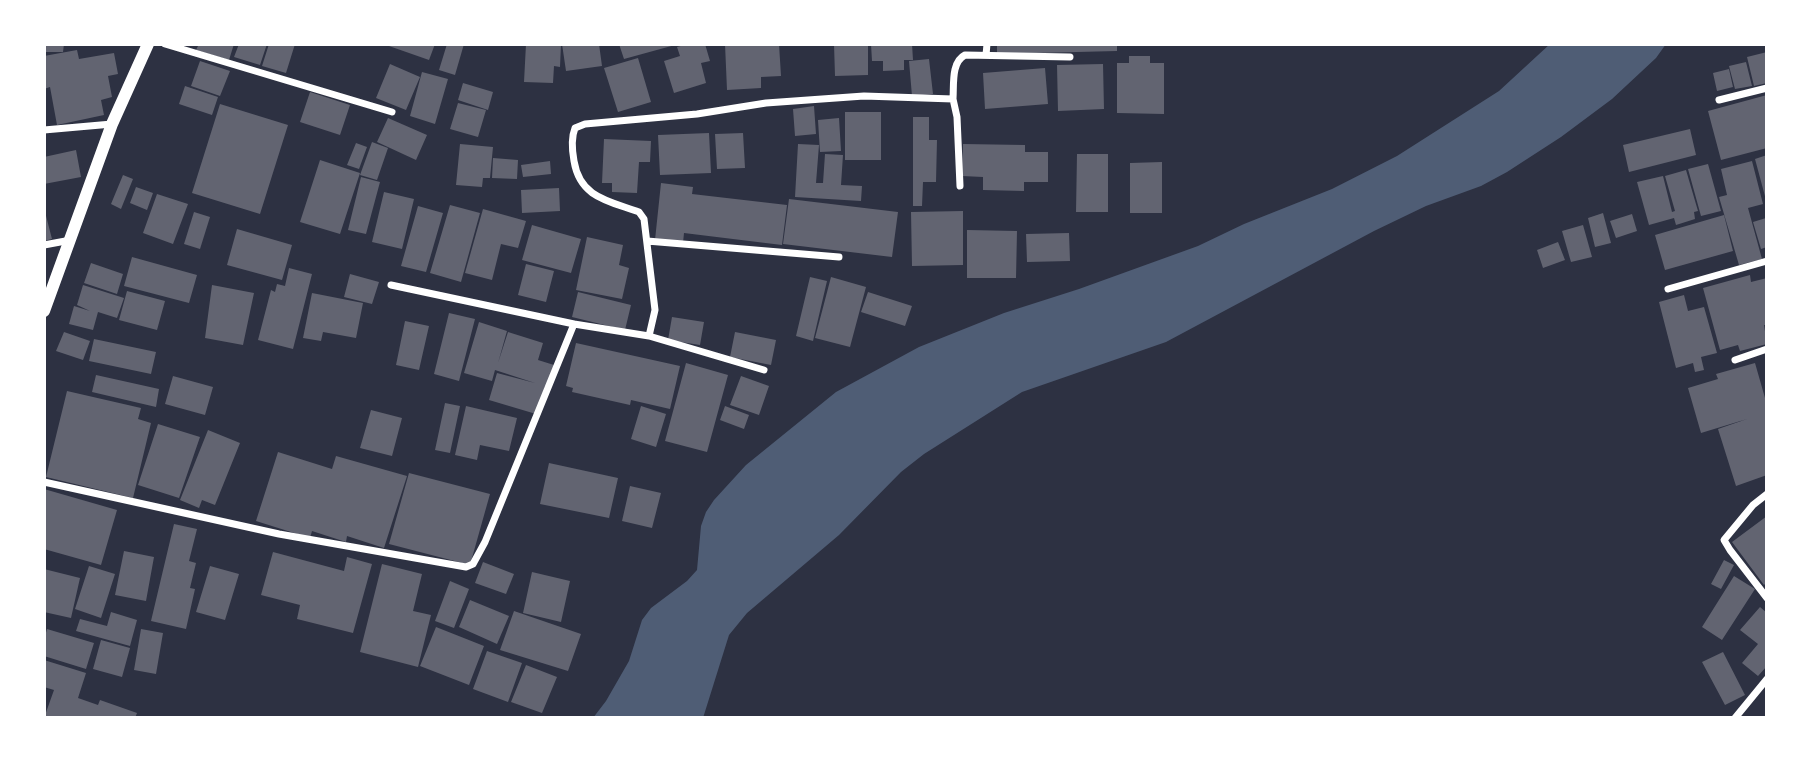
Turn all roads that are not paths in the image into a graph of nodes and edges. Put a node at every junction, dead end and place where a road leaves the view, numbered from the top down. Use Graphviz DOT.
graph roads {
  1 [pos="148,44"];
  2 [pos="165,44"];
  3 [pos="987,44"];
  4 [pos="986,55"];
  5 [pos="1070,57"];
  6 [pos="1767,88"];
  7 [pos="953,99"];
  8 [pos="1719,100"];
  9 [pos="392,112"];
  10 [pos="112,124"];
  11 [pos="44,130"];
  12 [pos="960,186"];
  13 [pos="71,240"];
  14 [pos="647,241"];
  15 [pos="44,245"];
  16 [pos="839,257"];
  17 [pos="1767,261"];
  18 [pos="391,285"];
  19 [pos="1668,289"];
  20 [pos="44,311"];
  21 [pos="574,324"];
  22 [pos="649,336"];
  23 [pos="1767,349"];
  24 [pos="1735,360"];
  25 [pos="764,370"];
  26 [pos="44,482"];
  27 [pos="1767,494"];
  28 [pos="1767,598"];
  29 [pos="1767,679"];
  30 [pos="1735,718"];
  1 -- 10 [label="street"];
  2 -- 9 [label="street"];
  3 -- 4 [label="street"];
  4 -- 5 [label="street"];
  4 -- 7 [label="street"];
  6 -- 8 [label="street"];
  7 -- 12 [label="street"];
  7 -- 14 [label="street"];
  10 -- 11 [label="street"];
  10 -- 13 [label="street"];
  13 -- 15 [label="street"];
  13 -- 20 [label="street"];
  14 -- 16 [label="street"];
  14 -- 22 [label="street"];
  17 -- 19 [label="street"];
  18 -- 21 [label="street"];
  21 -- 22 [label="street"];
  21 -- 26 [label="street"];
  22 -- 25 [label="street"];
  23 -- 24 [label="street"];
  27 -- 28 [label="street"];
  29 -- 30 [label="street"];
}
